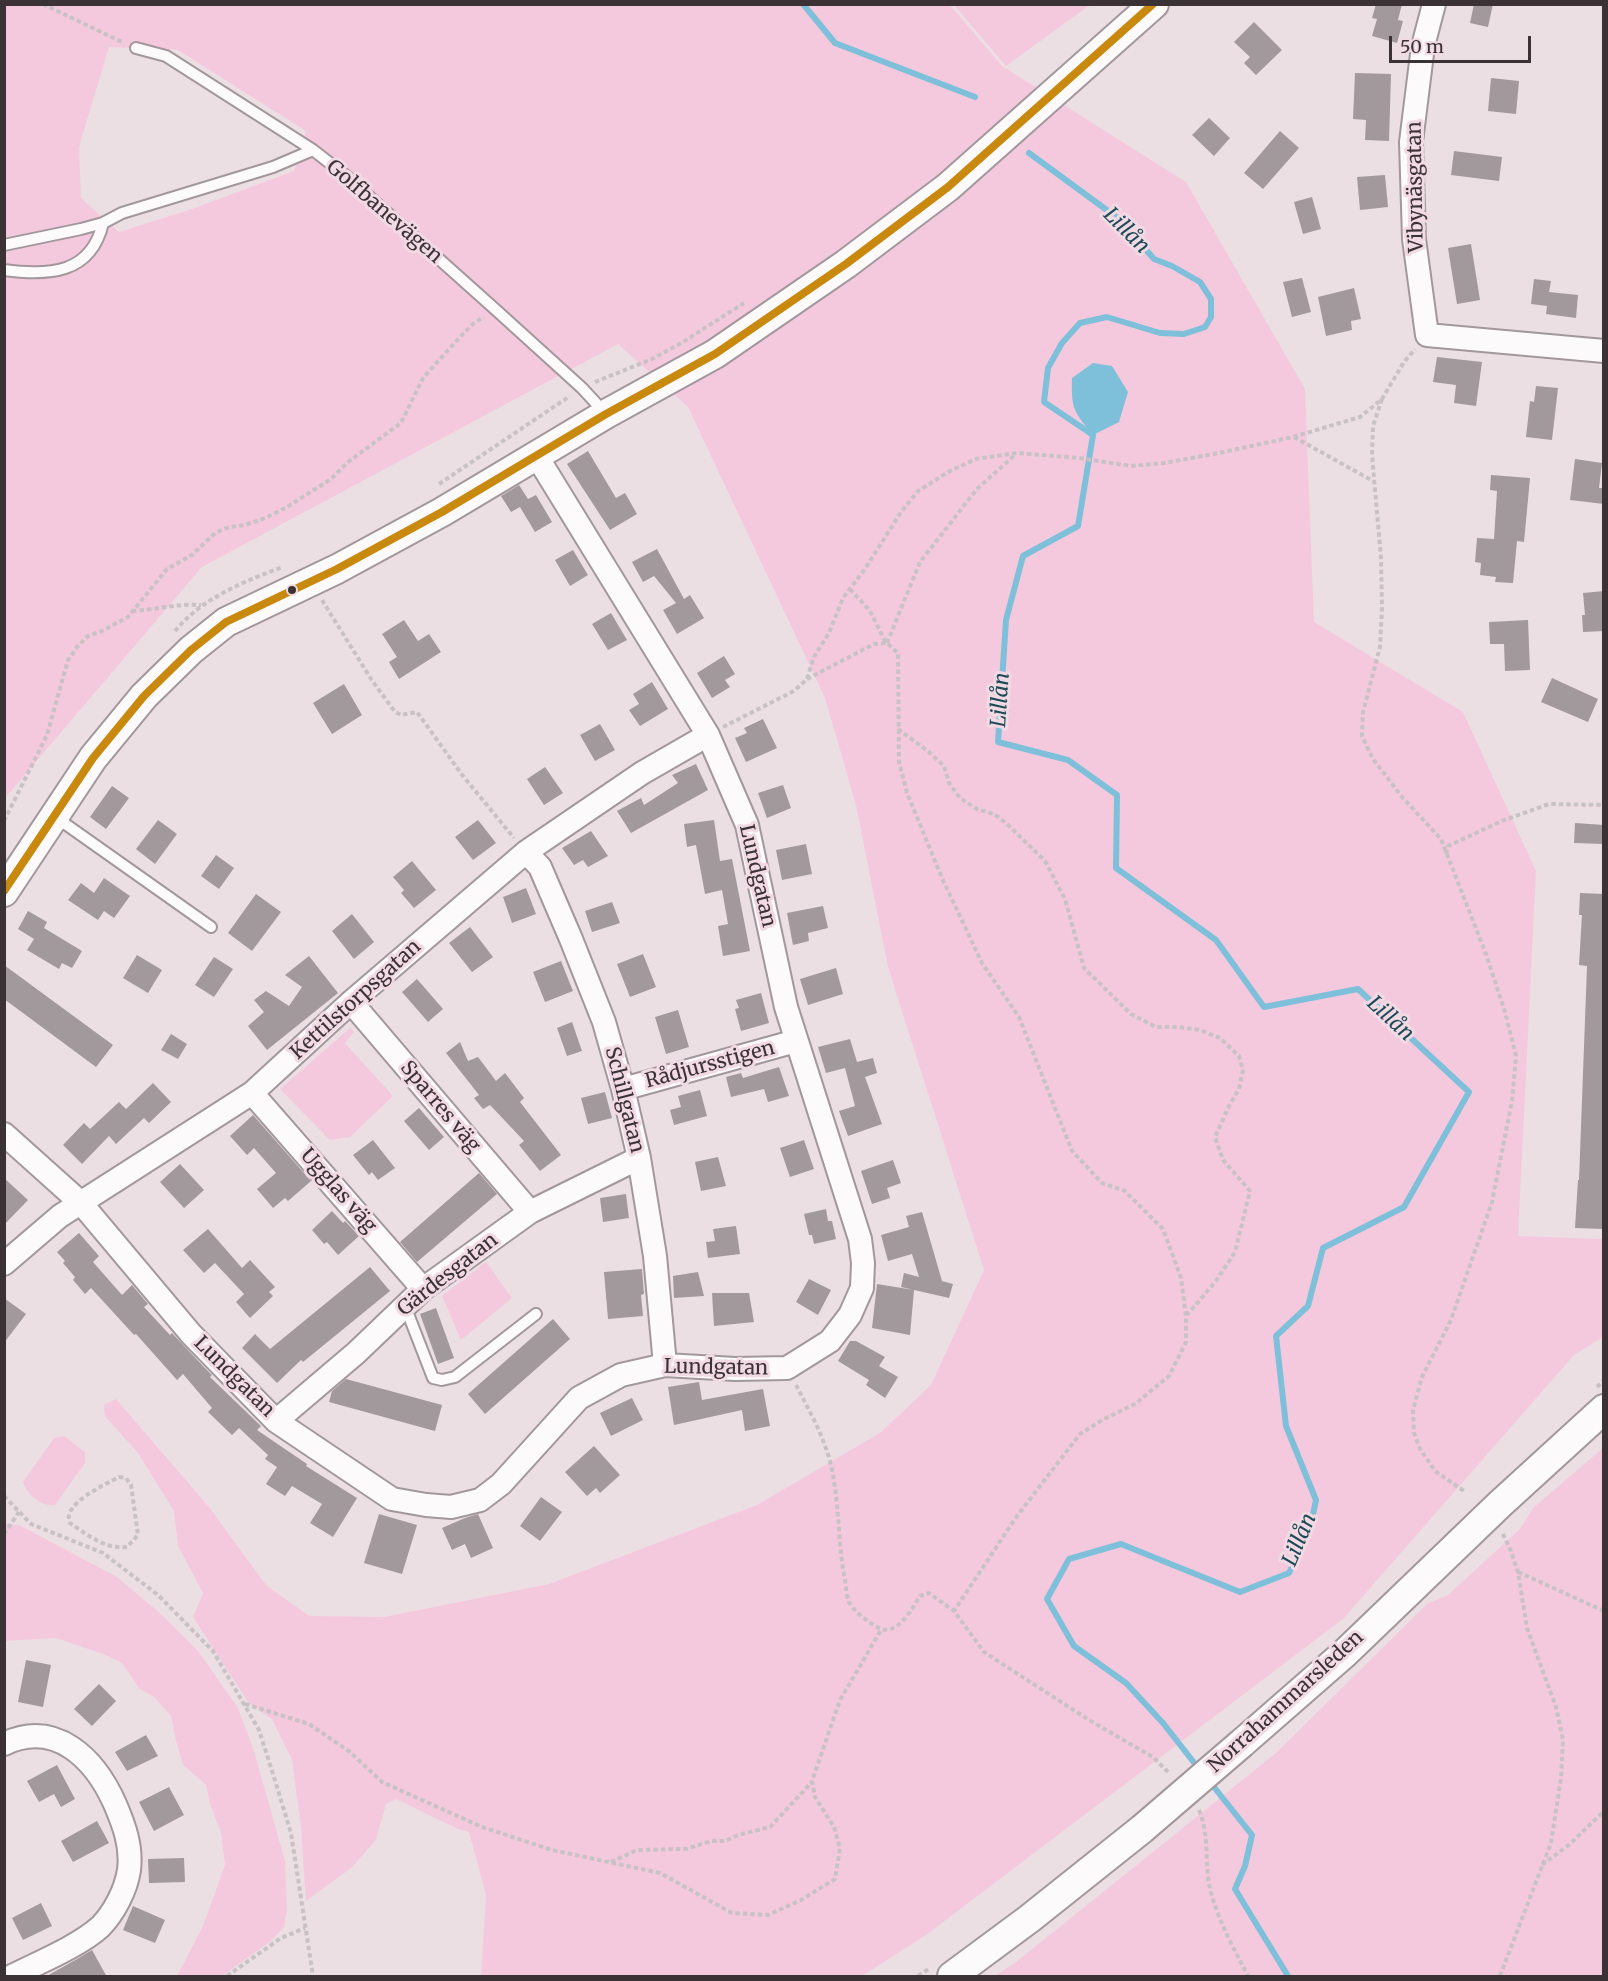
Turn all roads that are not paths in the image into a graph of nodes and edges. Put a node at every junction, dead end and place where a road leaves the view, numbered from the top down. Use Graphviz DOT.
graph roads {
  1 [pos="1434,4"];
  2 [pos="1149,6"];
  3 [pos="136,48"];
  4 [pos="313,150"];
  5 [pos="103,223"];
  6 [pos="4,245"];
  7 [pos="4,270"];
  8 [pos="1604,351"];
  9 [pos="606,414"];
  10 [pos="536,455"];
  11 [pos="708,735"];
  12 [pos="54,816"];
  13 [pos="526,852"];
  14 [pos="4,892"];
  15 [pos="211,927"];
  16 [pos="351,1002"];
  17 [pos="796,1041"];
  18 [pos="623,1089"];
  19 [pos="252,1093"];
  20 [pos="4,1134"];
  21 [pos="639,1158"];
  22 [pos="81,1203"];
  23 [pos="530,1212"];
  24 [pos="4,1264"];
  25 [pos="423,1289"];
  26 [pos="405,1305"];
  27 [pos="536,1314"];
  28 [pos="665,1365"];
  29 [pos="1604,1408"];
  30 [pos="276,1421"];
  31 [pos="4,1744"];
  32 [pos="12,1977"];
  33 [pos="952,1977"];
  1 -- 8 [label="street, Vibynäsgatan"];
  2 -- 9 [label="street"];
  3 -- 4 [label="lane, Golfbanevägen"];
  4 -- 5 [label="lane"];
  4 -- 9 [label="lane, Golfbanevägen"];
  5 -- 6 [label="lane"];
  5 -- 7 [label="lane"];
  9 -- 10 [label="street"];
  10 -- 11 [label="street, Lundgatan"];
  10 -- 12 [label="street"];
  11 -- 13 [label="street, Kettilstorpsgatan"];
  11 -- 17 [label="street, Lundgatan"];
  12 -- 14 [label="street"];
  12 -- 15 [label="lane"];
  13 -- 16 [label="street, Kettilstorpsgatan"];
  13 -- 18 [label="street, Schillgatan"];
  16 -- 19 [label="street, Kettilstorpsgatan"];
  16 -- 23 [label="street, Sparres väg"];
  17 -- 18 [label="street, Rådjursstigen"];
  17 -- 28 [label="street, Lundgatan"];
  18 -- 21 [label="street, Schillgatan"];
  19 -- 22 [label="street, Kettilstorpsgatan"];
  19 -- 25 [label="street, Ugglas väg"];
  20 -- 22 [label="street, Lundgatan"];
  21 -- 23 [label="street, Gärdesgatan"];
  21 -- 28 [label="street, Schillgatan"];
  22 -- 24 [label="street, Kettilstorpsgatan"];
  22 -- 30 [label="street, Lundgatan"];
  23 -- 25 [label="street, Gärdesgatan"];
  25 -- 26 [label="street, Gärdesgatan"];
  26 -- 27 [label="lane"];
  26 -- 30 [label="street, Gärdesgatan"];
  28 -- 30 [label="street, Lundgatan"];
  29 -- 33 [label="street, Norrahammarsleden, bridge"];
  31 -- 32 [label="street"];
}
